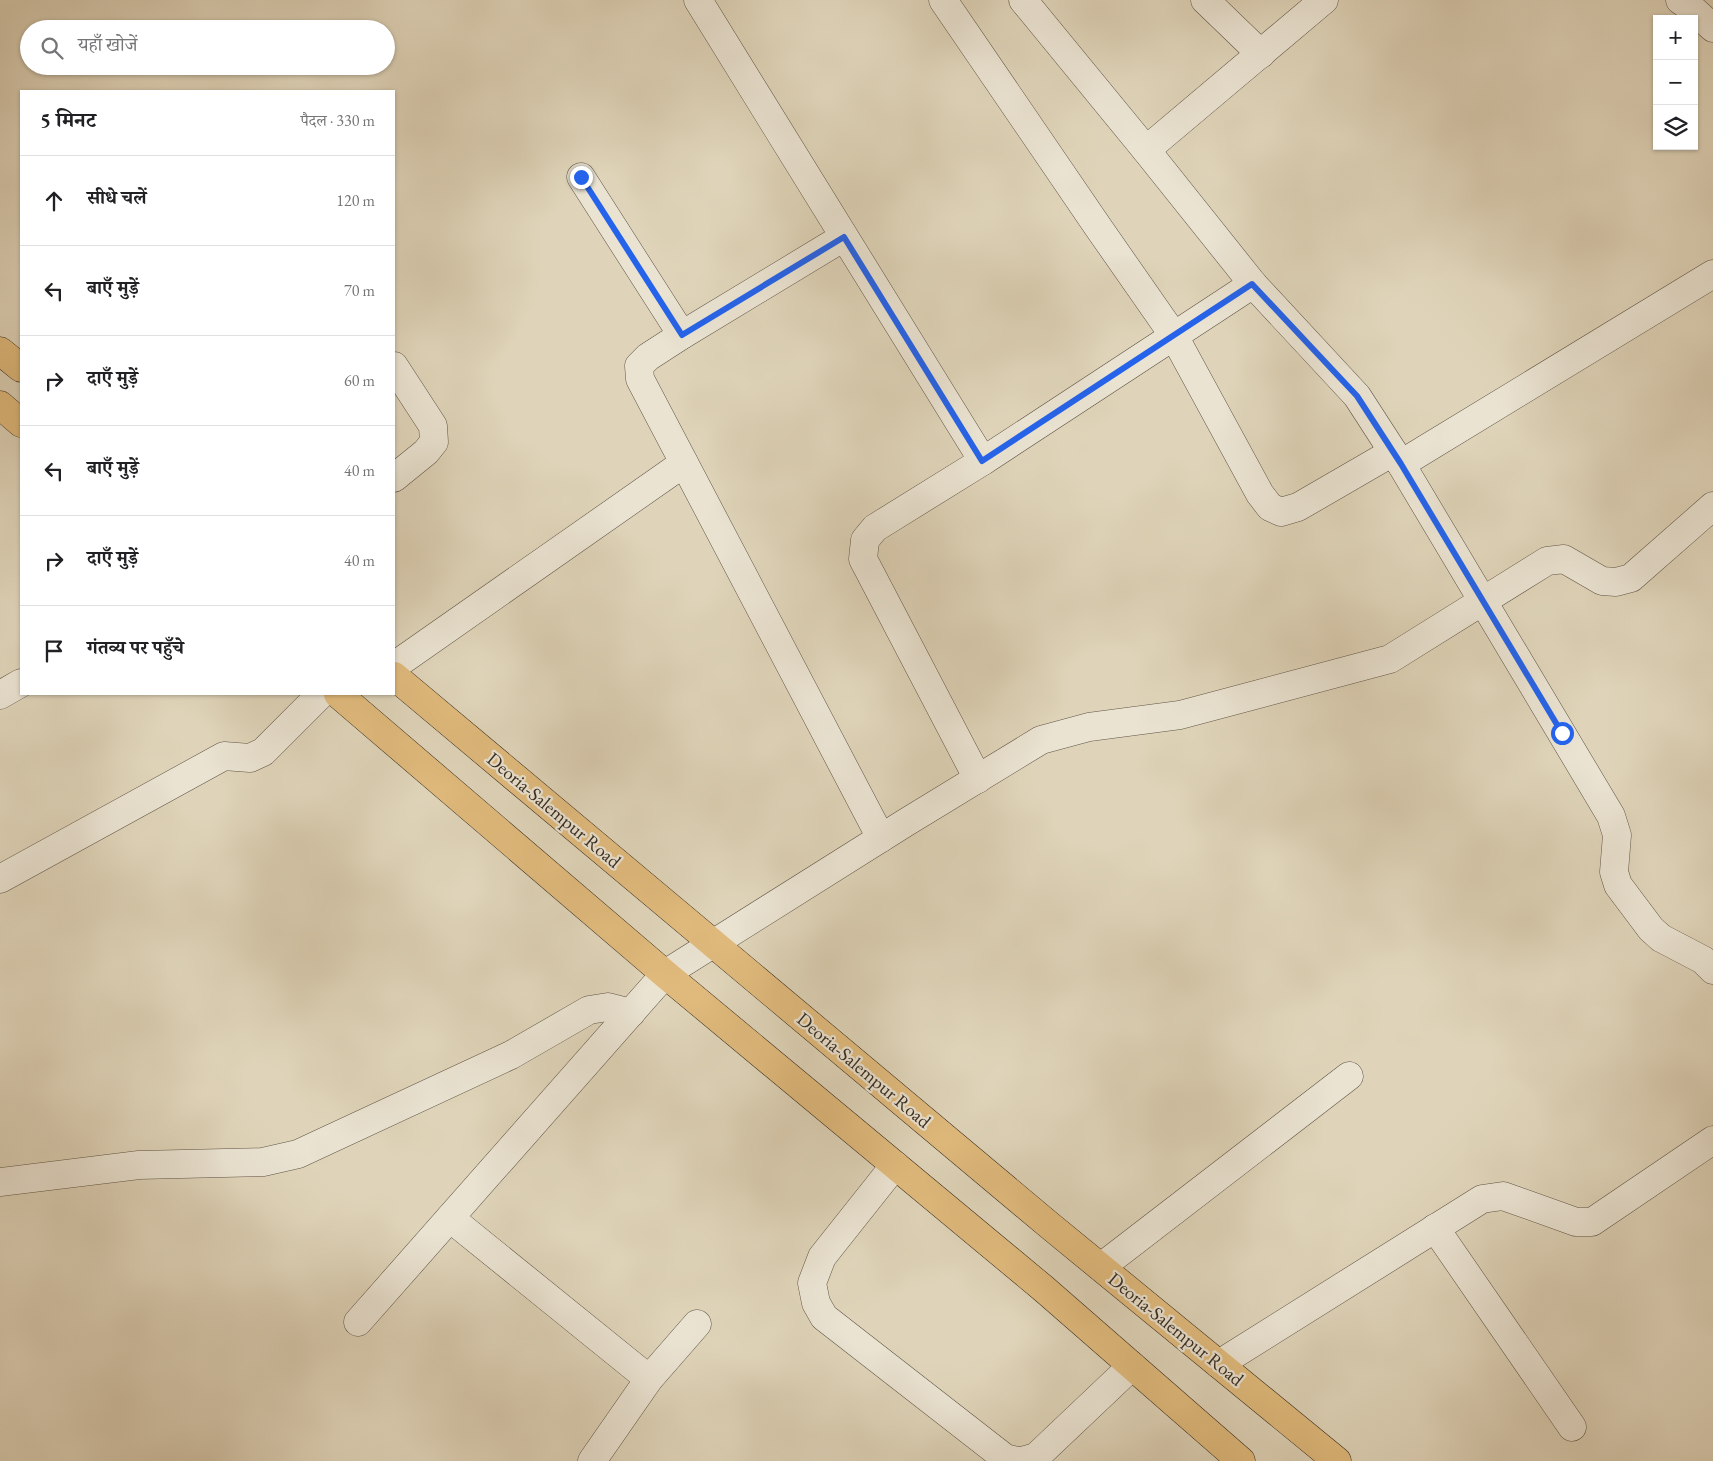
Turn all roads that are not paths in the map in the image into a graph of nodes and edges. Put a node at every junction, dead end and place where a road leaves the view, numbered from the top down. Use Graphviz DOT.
graph roads {
  1 [pos="698,0"];
  2 [pos="943,0"];
  3 [pos="1022,0"];
  4 [pos="1205,0"];
  5 [pos="1324,0"];
  6 [pos="1680,0"];
  7 [pos="1713,28"];
  8 [pos="1261,54"];
  9 [pos="1146,150"];
  10 [pos="581,177"];
  11 [pos="844,237"];
  12 [pos="1713,274"];
  13 [pos="1252,284"];
  14 [pos="682,335"];
  15 [pos="1174,336"];
  16 [pos="0,351"];
  17 [pos="20,367"];
  18 [pos="395,368"];
  19 [pos="0,405"];
  20 [pos="20,422"];
  21 [pos="1397,458"];
  22 [pos="982,461"];
  23 [pos="684,463"];
  24 [pos="395,477"];
  25 [pos="1713,506"];
  26 [pos="1483,602"];
  27 [pos="395,665"];
  28 [pos="395,677"];
  29 [pos="20,684"];
  30 [pos="320,695"];
  31 [pos="339,695"];
  32 [pos="0,696"];
  33 [pos="978,779"];
  34 [pos="881,838"];
  35 [pos="0,879"];
  36 [pos="714,944"];
  37 [pos="1713,970"];
  38 [pos="665,974"];
  39 [pos="631,1013"];
  40 [pos="1349,1076"];
  41 [pos="1713,1140"];
  42 [pos="895,1165"];
  43 [pos="0,1182"];
  44 [pos="450,1218"];
  45 [pos="1435,1228"];
  46 [pos="1101,1268"];
  47 [pos="358,1322"];
  48 [pos="697,1324"];
  49 [pos="1219,1364"];
  50 [pos="1132,1366"];
  51 [pos="649,1378"];
  52 [pos="1572,1428"];
  53 [pos="592,1461"];
  54 [pos="1017,1461"];
  55 [pos="1022,1461"];
  56 [pos="1241,1461"];
  57 [pos="1337,1461"];
  1 -- 11 [label="street"];
  2 -- 15 [label="street"];
  3 -- 9 [label="street"];
  4 -- 8 [label="street"];
  5 -- 8 [label="street"];
  6 -- 7 [label="street"];
  8 -- 9 [label="street"];
  9 -- 13 [label="street"];
  10 -- 14 [label="street"];
  11 -- 14 [label="street"];
  11 -- 22 [label="street"];
  12 -- 21 [label="street"];
  13 -- 15 [label="street"];
  13 -- 21 [label="street"];
  14 -- 23 [label="street"];
  15 -- 21 [label="street"];
  15 -- 22 [label="street"];
  16 -- 17 [label="highway"];
  18 -- 24 [label="street"];
  19 -- 20 [label="highway"];
  21 -- 26 [label="street"];
  22 -- 33 [label="street"];
  23 -- 27 [label="street"];
  23 -- 34 [label="street"];
  25 -- 26 [label="street"];
  26 -- 33 [label="street"];
  26 -- 37 [label="street"];
  28 -- 36 [label="highway, Deoria-Salempur Road"];
  29 -- 32 [label="street"];
  30 -- 35 [label="street"];
  31 -- 38 [label="highway"];
  33 -- 34 [label="street"];
  34 -- 36 [label="street"];
  36 -- 38 [label="street"];
  36 -- 46 [label="highway, Deoria-Salempur Road"];
  38 -- 39 [label="street"];
  38 -- 42 [label="highway"];
  39 -- 43 [label="street"];
  39 -- 44 [label="street"];
  40 -- 46 [label="street"];
  41 -- 45 [label="street"];
  42 -- 50 [label="highway"];
  42 -- 54 [label="street"];
  44 -- 47 [label="street"];
  44 -- 51 [label="street"];
  45 -- 49 [label="street"];
  45 -- 52 [label="street"];
  46 -- 49 [label="highway, Deoria-Salempur Road"];
  48 -- 51 [label="street"];
  49 -- 57 [label="highway, Deoria-Salempur Road"];
  50 -- 55 [label="street"];
  50 -- 56 [label="highway"];
  51 -- 53 [label="street"];
}
